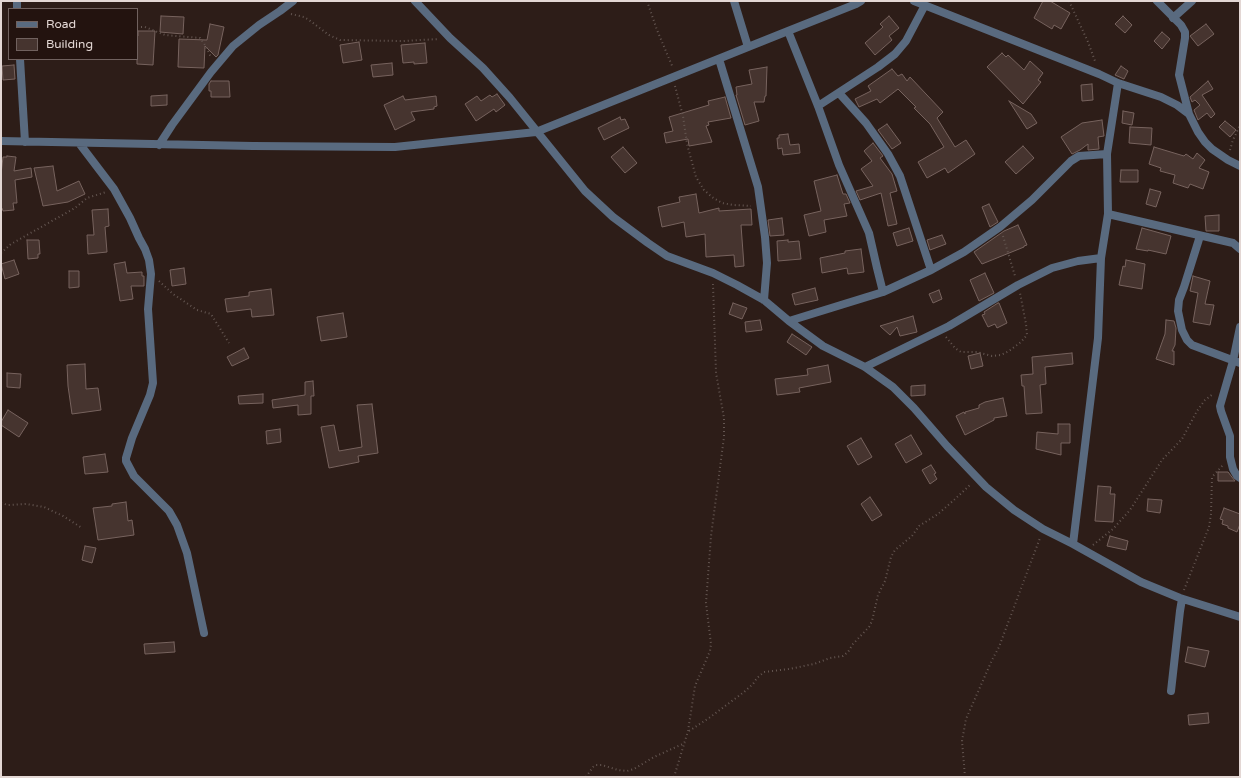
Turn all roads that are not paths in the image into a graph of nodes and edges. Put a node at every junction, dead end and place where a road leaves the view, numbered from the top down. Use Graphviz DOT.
graph roads {
  1 [pos="293,1"];
  2 [pos="415,1"];
  3 [pos="734,1"];
  4 [pos="861,1"];
  5 [pos="914,1"];
  6 [pos="1156,1"];
  7 [pos="1192,1"];
  8 [pos="925,5"];
  9 [pos="1173,18"];
  10 [pos="788,30"];
  11 [pos="748,47"];
  12 [pos="719,59"];
  13 [pos="20,60"];
  14 [pos="1118,83"];
  15 [pos="839,93"];
  16 [pos="818,106"];
  17 [pos="1189,114"];
  18 [pos="536,132"];
  19 [pos="1,142"];
  20 [pos="25,142"];
  21 [pos="79,143"];
  22 [pos="159,145"];
  23 [pos="1107,154"];
  24 [pos="1240,166"];
  25 [pos="1108,214"];
  26 [pos="1200,236"];
  27 [pos="1240,250"];
  28 [pos="1100,258"];
  29 [pos="931,270"];
  30 [pos="884,292"];
  31 [pos="764,300"];
  32 [pos="789,321"];
  33 [pos="1240,327"];
  34 [pos="1236,362"];
  35 [pos="865,367"];
  36 [pos="1240,478"];
  37 [pos="1073,544"];
  38 [pos="1181,599"];
  39 [pos="1240,617"];
  40 [pos="204,633"];
  41 [pos="1171,691"];
  1 -- 22 [label="street"];
  2 -- 18 [label="street"];
  3 -- 11 [label="street"];
  4 -- 10 [label="street"];
  5 -- 8 [label="street"];
  6 -- 9 [label="street"];
  7 -- 9 [label="street"];
  8 -- 14 [label="street"];
  8 -- 15 [label="street"];
  9 -- 17 [label="street"];
  10 -- 11 [label="street"];
  10 -- 16 [label="street"];
  11 -- 12 [label="street"];
  12 -- 18 [label="street"];
  12 -- 31 [label="street"];
  13 -- 20 [label="street"];
  14 -- 17 [label="street"];
  14 -- 23 [label="street"];
  15 -- 16 [label="street"];
  15 -- 29 [label="street"];
  16 -- 30 [label="street"];
  17 -- 24 [label="street"];
  18 -- 22 [label="street"];
  18 -- 31 [label="street"];
  19 -- 20 [label="street"];
  20 -- 21 [label="street"];
  21 -- 22 [label="street"];
  21 -- 40 [label="street"];
  23 -- 25 [label="street"];
  23 -- 29 [label="street"];
  25 -- 26 [label="street"];
  25 -- 28 [label="street"];
  26 -- 27 [label="street"];
  26 -- 34 [label="street"];
  28 -- 35 [label="street"];
  28 -- 37 [label="street"];
  29 -- 30 [label="street"];
  30 -- 32 [label="street"];
  31 -- 32 [label="street"];
  32 -- 35 [label="street"];
  33 -- 34 [label="street"];
  34 -- 36 [label="street"];
  35 -- 37 [label="street"];
  37 -- 38 [label="street"];
  38 -- 39 [label="street"];
  38 -- 41 [label="street"];
}
